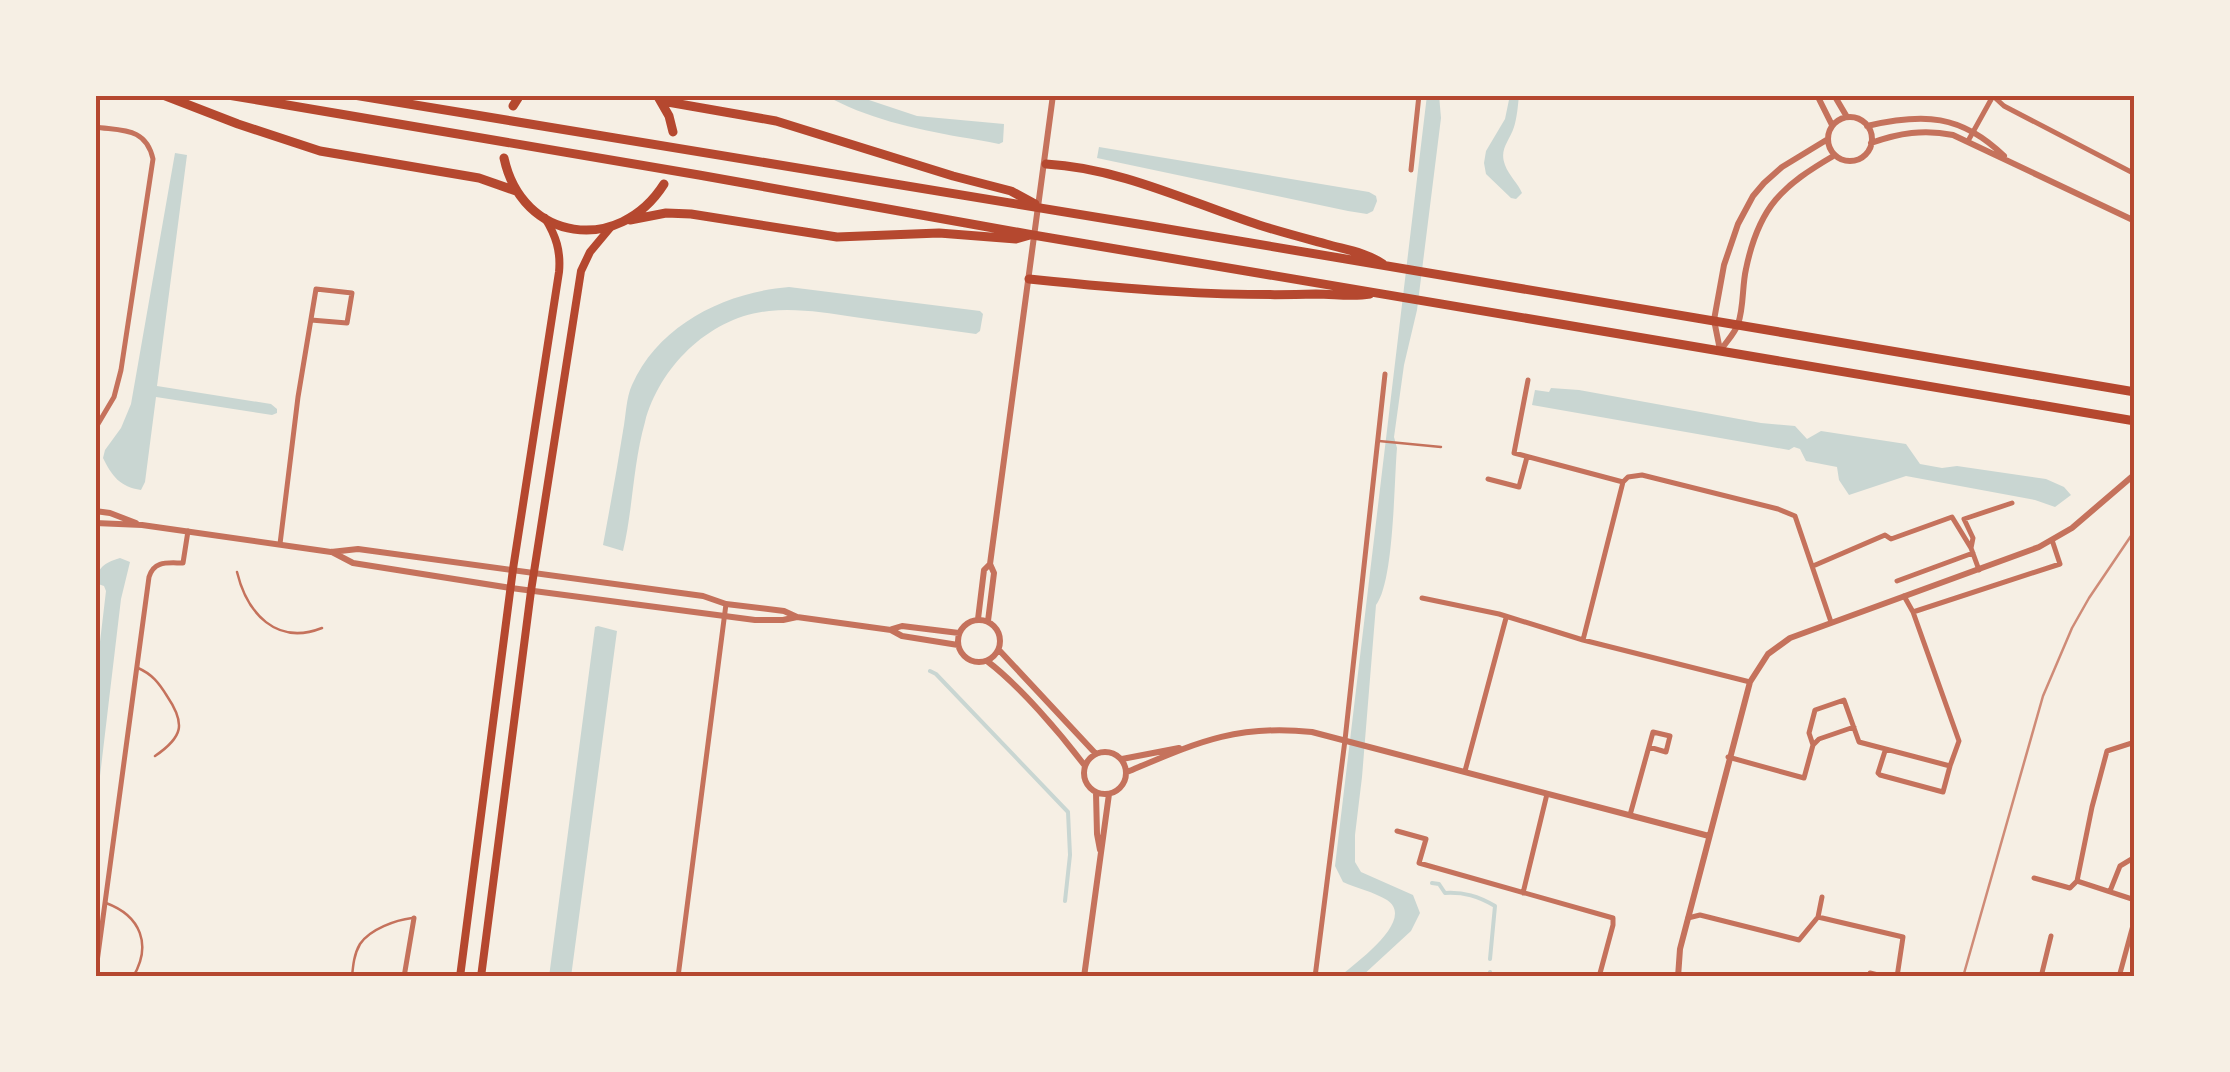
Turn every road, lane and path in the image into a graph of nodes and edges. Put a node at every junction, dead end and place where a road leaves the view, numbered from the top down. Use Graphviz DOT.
graph roads {
  1 [pos="163,95"];
  2 [pos="228,95"];
  3 [pos="354,95"];
  4 [pos="520,95"];
  5 [pos="1053,95"];
  6 [pos="1419,95"];
  7 [pos="1817,95"];
  8 [pos="1834,95"];
  9 [pos="1993,95"];
  10 [pos="659,98"];
  11 [pos="513,106"];
  12 [pos="1846,117"];
  13 [pos="1832,125"];
  14 [pos="95,126"];
  15 [pos="1867,126"];
  16 [pos="673,132"];
  17 [pos="1973,132"];
  18 [pos="1828,139"];
  19 [pos="1968,141"];
  20 [pos="1871,142"];
  21 [pos="1835,155"];
  22 [pos="504,158"];
  23 [pos="2008,160"];
  24 [pos="1046,164"];
  25 [pos="1411,170"];
  26 [pos="2135,174"];
  27 [pos="664,184"];
  28 [pos="516,190"];
  29 [pos="1042,208"];
  30 [pos="544,218"];
  31 [pos="630,220"];
  32 [pos="2135,221"];
  33 [pos="610,228"];
  34 [pos="1005,234"];
  35 [pos="1388,266"];
  36 [pos="1029,279"];
  37 [pos="1382,294"];
  38 [pos="311,320"];
  39 [pos="1714,320"];
  40 [pos="1738,324"];
  41 [pos="1720,352"];
  42 [pos="1385,374"];
  43 [pos="1528,380"];
  44 [pos="2135,392"];
  45 [pos="2130,420"];
  46 [pos="95,429"];
  47 [pos="1380,441"];
  48 [pos="1441,447"];
  49 [pos="1527,456"];
  50 [pos="2135,474"];
  51 [pos="1488,479"];
  52 [pos="1623,482"];
  53 [pos="2012,502"];
  54 [pos="95,511"];
  55 [pos="95,523"];
  56 [pos="142,524"];
  57 [pos="188,531"];
  58 [pos="2052,540"];
  59 [pos="280,544"];
  60 [pos="1972,551"];
  61 [pos="331,552"];
  62 [pos="990,564"];
  63 [pos="1813,566"];
  64 [pos="513,569"];
  65 [pos="1980,570"];
  66 [pos="237,572"];
  67 [pos="534,572"];
  68 [pos="1898,581"];
  69 [pos="512,588"];
  70 [pos="531,591"];
  71 [pos="1904,596"];
  72 [pos="1422,598"];
  73 [pos="726,604"];
  74 [pos="1913,612"];
  75 [pos="725,616"];
  76 [pos="797,617"];
  77 [pos="1506,618"];
  78 [pos="978,619"];
  79 [pos="988,621"];
  80 [pos="1831,622"];
  81 [pos="322,628"];
  82 [pos="891,630"];
  83 [pos="960,633"];
  84 [pos="1583,640"];
  85 [pos="958,645"];
  86 [pos="998,650"];
  87 [pos="987,660"];
  88 [pos="136,668"];
  89 [pos="1750,682"];
  90 [pos="1854,727"];
  91 [pos="1347,740"];
  92 [pos="2135,742"];
  93 [pos="1813,745"];
  94 [pos="1186,747"];
  95 [pos="1649,747"];
  96 [pos="1885,750"];
  97 [pos="1096,754"];
  98 [pos="155,756"];
  99 [pos="1728,757"];
  100 [pos="1122,759"];
  101 [pos="1085,766"];
  102 [pos="1950,766"];
  103 [pos="1464,771"];
  104 [pos="1127,772"];
  105 [pos="1096,792"];
  106 [pos="1548,793"];
  107 [pos="1110,794"];
  108 [pos="1630,815"];
  109 [pos="1397,831"];
  110 [pos="1709,836"];
  111 [pos="1100,851"];
  112 [pos="2135,857"];
  113 [pos="2034,878"];
  114 [pos="2076,881"];
  115 [pos="2110,891"];
  116 [pos="1523,893"];
  117 [pos="1822,897"];
  118 [pos="2135,900"];
  119 [pos="105,903"];
  120 [pos="1818,917"];
  121 [pos="414,918"];
  122 [pos="1688,918"];
  123 [pos="2135,918"];
  124 [pos="2052,936"];
  125 [pos="1870,973"];
  126 [pos="95,977"];
  127 [pos="134,977"];
  128 [pos="352,977"];
  129 [pos="404,977"];
  130 [pos="460,977"];
  131 [pos="480,977"];
  132 [pos="678,977"];
  133 [pos="1084,977"];
  134 [pos="1315,977"];
  135 [pos="1599,977"];
  136 [pos="1678,977"];
  137 [pos="1886,977"];
  138 [pos="1897,977"];
  139 [pos="2041,977"];
  140 [pos="2120,977"];
  1 -- 28 [label="main road"];
  2 -- 34 [label="main road"];
  3 -- 29 [label="main road"];
  4 -- 11 [label="main road"];
  5 -- 24 [label="street"];
  6 -- 25 [label="street"];
  7 -- 13 [label="street"];
  8 -- 12 [label="street"];
  9 -- 17 [label="street"];
  9 -- 26 [label="street"];
  10 -- 16 [label="main road"];
  10 -- 29 [label="main road"];
  12 -- 13 [label="street"];
  12 -- 15 [label="street"];
  13 -- 18 [label="street"];
  14 -- 46 [label="street"];
  15 -- 17 [label="street"];
  15 -- 20 [label="street"];
  17 -- 19 [label="street"];
  17 -- 23 [label="street"];
  18 -- 21 [label="street"];
  18 -- 39 [label="street"];
  19 -- 20 [label="street"];
  19 -- 23 [label="street"];
  20 -- 21 [label="street"];
  21 -- 40 [label="street"];
  22 -- 28 [label="main road"];
  23 -- 32 [label="street"];
  24 -- 35 [label="main road"];
  24 -- 36 [label="street"];
  27 -- 31 [label="main road"];
  28 -- 30 [label="main road"];
  29 -- 35 [label="main road"];
  30 -- 33 [label="main road"];
  30 -- 64 [label="main road"];
  31 -- 33 [label="main road"];
  31 -- 34 [label="main road"];
  33 -- 67 [label="main road"];
  34 -- 37 [label="main road"];
  35 -- 39 [label="main road"];
  36 -- 37 [label="main road"];
  36 -- 62 [label="street"];
  37 -- 41 [label="main road"];
  38 -- 38 [label="street"];
  38 -- 59 [label="street"];
  39 -- 40 [label="main road"];
  39 -- 41 [label="street"];
  40 -- 41 [label="street"];
  40 -- 44 [label="main road"];
  41 -- 45 [label="main road"];
  42 -- 47 [label="street"];
  43 -- 49 [label="street"];
  47 -- 48 [label="lane"];
  47 -- 91 [label="street"];
  49 -- 51 [label="street"];
  49 -- 52 [label="street"];
  50 -- 58 [label="street"];
  52 -- 63 [label="street"];
  52 -- 84 [label="street"];
  53 -- 60 [label="street"];
  54 -- 56 [label="street"];
  55 -- 56 [label="street"];
  56 -- 57 [label="street"];
  57 -- 59 [label="street"];
  57 -- 88 [label="street"];
  58 -- 65 [label="street"];
  58 -- 74 [label="street"];
  59 -- 61 [label="street"];
  60 -- 63 [label="street"];
  60 -- 65 [label="street"];
  60 -- 68 [label="street"];
  61 -- 64 [label="street"];
  61 -- 69 [label="street"];
  62 -- 78 [label="street"];
  62 -- 79 [label="street"];
  63 -- 80 [label="street"];
  64 -- 67 [label="street"];
  64 -- 69 [label="main road"];
  65 -- 71 [label="street"];
  66 -- 81 [label="lane"];
  67 -- 70 [label="main road"];
  67 -- 73 [label="street"];
  69 -- 70 [label="street"];
  69 -- 130 [label="main road"];
  70 -- 75 [label="street"];
  70 -- 131 [label="main road"];
  71 -- 74 [label="street"];
  71 -- 80 [label="street"];
  72 -- 77 [label="street"];
  73 -- 75 [label="street"];
  73 -- 76 [label="street"];
  74 -- 102 [label="street"];
  75 -- 76 [label="street"];
  75 -- 132 [label="street"];
  76 -- 82 [label="street"];
  77 -- 84 [label="street"];
  77 -- 103 [label="street"];
  78 -- 79 [label="street"];
  78 -- 83 [label="street"];
  79 -- 86 [label="street"];
  80 -- 89 [label="street"];
  82 -- 83 [label="street"];
  82 -- 85 [label="street"];
  83 -- 85 [label="street"];
  84 -- 89 [label="street"];
  85 -- 87 [label="street"];
  86 -- 87 [label="street"];
  86 -- 97 [label="street"];
  87 -- 101 [label="street"];
  88 -- 98 [label="lane"];
  88 -- 119 [label="street"];
  89 -- 99 [label="street"];
  90 -- 93 [label="street"];
  90 -- 93 [label="street"];
  90 -- 96 [label="street"];
  91 -- 94 [label="street"];
  91 -- 103 [label="street"];
  91 -- 134 [label="street"];
  92 -- 114 [label="street"];
  93 -- 99 [label="street"];
  94 -- 100 [label="street"];
  94 -- 104 [label="street"];
  95 -- 95 [label="street"];
  95 -- 108 [label="street"];
  96 -- 102 [label="street"];
  96 -- 102 [label="street"];
  97 -- 100 [label="street"];
  97 -- 101 [label="street"];
  99 -- 110 [label="street"];
  100 -- 104 [label="street"];
  101 -- 105 [label="street"];
  103 -- 106 [label="street"];
  104 -- 107 [label="street"];
  105 -- 107 [label="street"];
  105 -- 111 [label="street"];
  106 -- 108 [label="street"];
  106 -- 116 [label="street"];
  107 -- 111 [label="street"];
  108 -- 110 [label="street"];
  109 -- 116 [label="street"];
  110 -- 122 [label="street"];
  111 -- 133 [label="street"];
  112 -- 115 [label="street"];
  113 -- 114 [label="street"];
  114 -- 115 [label="street"];
  115 -- 118 [label="street"];
  116 -- 135 [label="street"];
  117 -- 120 [label="street"];
  119 -- 126 [label="street"];
  119 -- 127 [label="lane"];
  120 -- 122 [label="street"];
  120 -- 138 [label="street"];
  121 -- 128 [label="lane"];
  121 -- 129 [label="street"];
  122 -- 136 [label="street"];
  123 -- 140 [label="street"];
  124 -- 139 [label="street"];
  125 -- 137 [label="street"];
}
